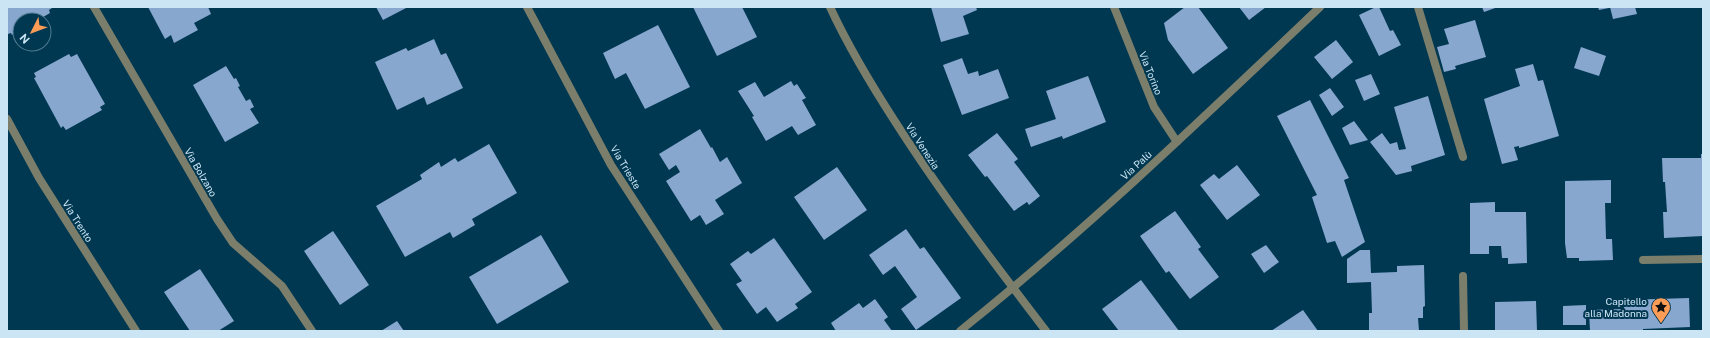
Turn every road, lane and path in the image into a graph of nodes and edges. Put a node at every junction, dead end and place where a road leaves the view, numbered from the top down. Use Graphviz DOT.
graph roads {
  1 [pos="94,7"];
  2 [pos="527,7"];
  3 [pos="830,7"];
  4 [pos="1114,7"];
  5 [pos="1320,7"];
  6 [pos="1418,7"];
  7 [pos="7,119"];
  8 [pos="1177,142"];
  9 [pos="1463,157"];
  10 [pos="1703,258"];
  11 [pos="1643,260"];
  12 [pos="1462,276"];
  13 [pos="1013,287"];
  14 [pos="136,331"];
  15 [pos="312,331"];
  16 [pos="719,331"];
  17 [pos="960,331"];
  18 [pos="1046,331"];
  19 [pos="1464,331"];
  1 -- 15 [label="street, Via Bolzano"];
  2 -- 16 [label="street, Via Trieste"];
  3 -- 13 [label="street, Via Venezia"];
  4 -- 8 [label="street, Via Torino"];
  5 -- 8 [label="street, Via Palù"];
  6 -- 9 [label="street"];
  7 -- 14 [label="street, Via Trento"];
  8 -- 13 [label="street, Via Palù"];
  10 -- 11 [label="street"];
  12 -- 19 [label="street"];
  13 -- 17 [label="street, Via Palù"];
  13 -- 18 [label="street, Via Venezia"];
}
